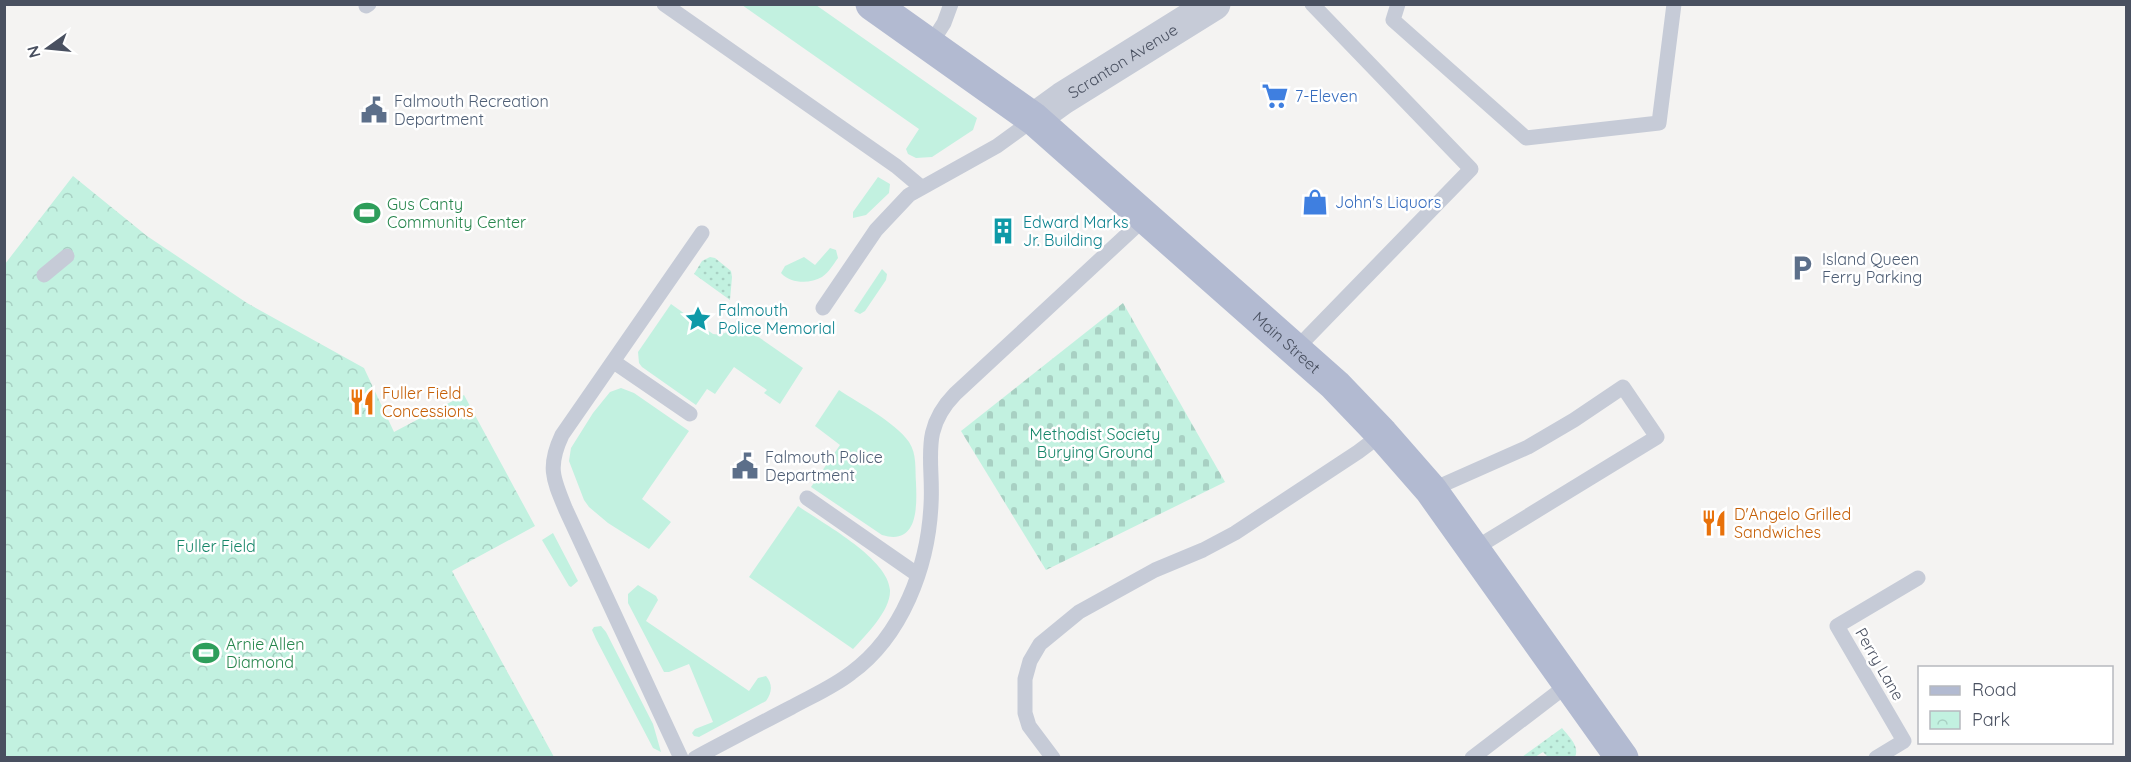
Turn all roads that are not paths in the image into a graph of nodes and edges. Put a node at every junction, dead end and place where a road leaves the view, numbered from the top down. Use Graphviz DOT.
graph roads {
  1 [pos="664,4"];
  2 [pos="872,4"];
  3 [pos="951,4"];
  4 [pos="1214,4"];
  5 [pos="1312,4"];
  6 [pos="1398,4"];
  7 [pos="1674,4"];
  8 [pos="930,45"];
  9 [pos="1034,119"];
  10 [pos="921,187"];
  11 [pos="1146,217"];
  12 [pos="702,233"];
  13 [pos="67,256"];
  14 [pos="44,275"];
  15 [pos="824,308"];
  16 [pos="1296,349"];
  17 [pos="614,362"];
  18 [pos="690,414"];
  19 [pos="1382,434"];
  20 [pos="1431,490"];
  21 [pos="807,498"];
  22 [pos="1474,549"];
  23 [pos="918,575"];
  24 [pos="1918,578"];
  25 [pos="1570,683"];
  26 [pos="1877,757"];
  27 [pos="681,758"];
  28 [pos="694,758"];
  29 [pos="1053,758"];
  30 [pos="1472,758"];
  31 [pos="1622,758"];
  1 -- 10 [label="lane"];
  2 -- 8 [label="main road, Main Street"];
  3 -- 8 [label="lane"];
  4 -- 9 [label="street, Scranton Avenue"];
  5 -- 16 [label="lane"];
  6 -- 7 [label="lane"];
  8 -- 9 [label="main road, Main Street"];
  9 -- 10 [label="lane"];
  9 -- 11 [label="main road, Main Street"];
  10 -- 15 [label="lane"];
  11 -- 16 [label="main road, Main Street"];
  11 -- 23 [label="lane"];
  12 -- 17 [label="lane"];
  13 -- 14 [label="lane"];
  16 -- 19 [label="main road, Main Street"];
  17 -- 18 [label="lane"];
  17 -- 27 [label="lane"];
  19 -- 20 [label="main road, Main Street"];
  19 -- 29 [label="lane"];
  20 -- 22 [label="main road, Main Street"];
  20 -- 22 [label="lane"];
  21 -- 23 [label="lane"];
  22 -- 25 [label="main road, Main Street"];
  23 -- 28 [label="lane"];
  24 -- 26 [label="lane, Perry Lane"];
  25 -- 30 [label="lane"];
  25 -- 31 [label="main road, Main Street"];
}
